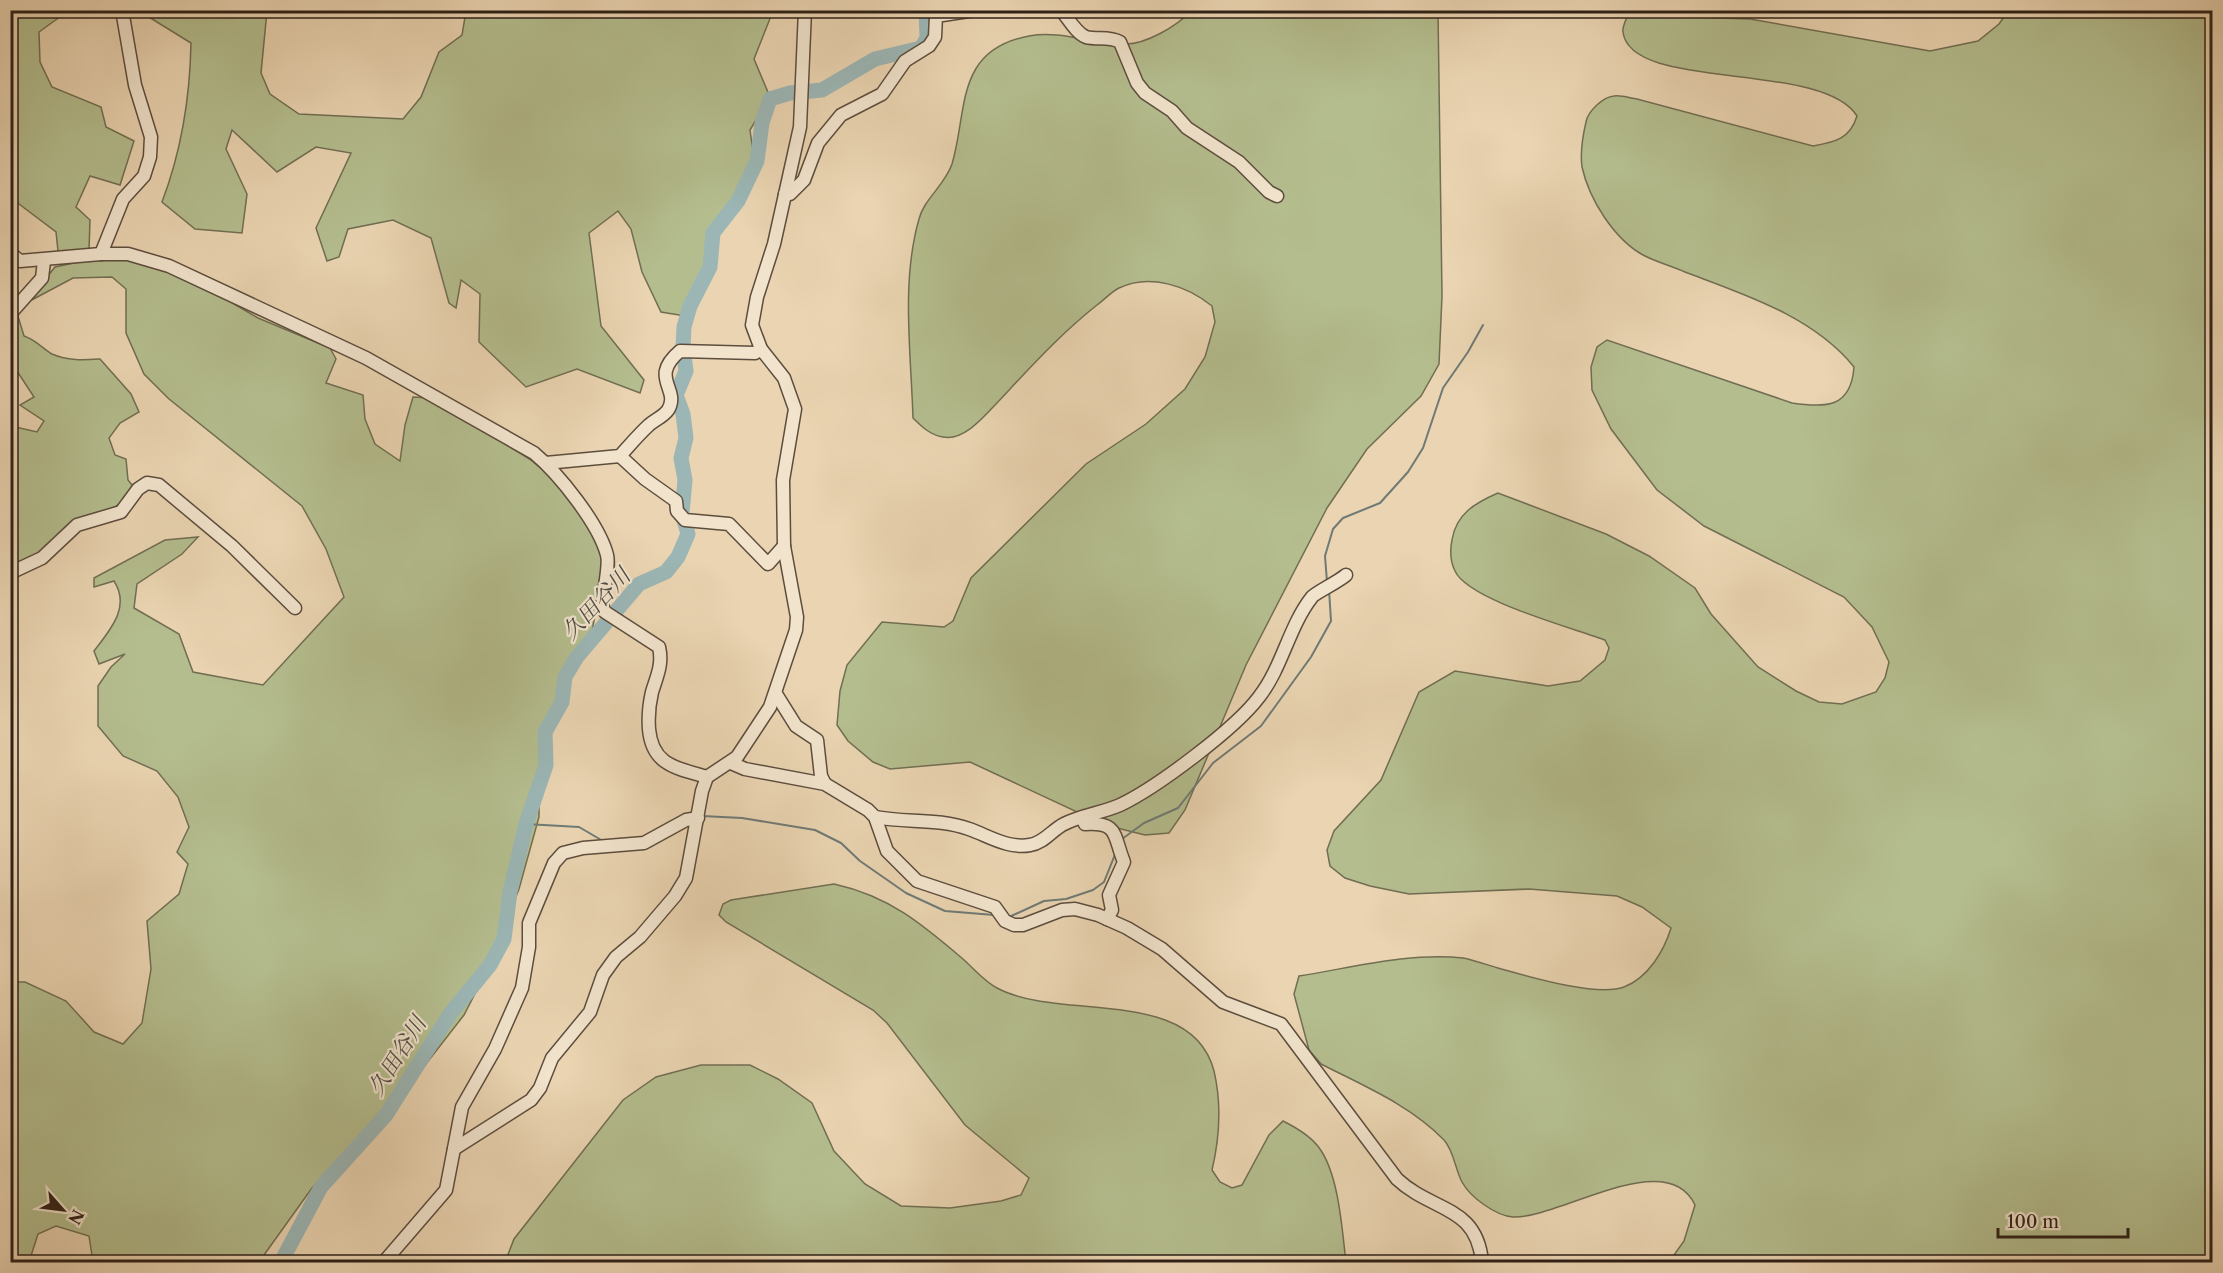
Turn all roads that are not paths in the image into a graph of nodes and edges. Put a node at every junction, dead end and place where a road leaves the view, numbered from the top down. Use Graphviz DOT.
graph roads {
  1 [pos="122,10"];
  2 [pos="805,10"];
  3 [pos="975,10"];
  4 [pos="1061,10"];
  5 [pos="785,194"];
  6 [pos="1277,196"];
  7 [pos="10,253"];
  8 [pos="101,254"];
  9 [pos="44,261"];
  10 [pos="10,314"];
  11 [pos="761,350"];
  12 [pos="620,456"];
  13 [pos="546,464"];
  14 [pos="784,546"];
  15 [pos="10,573"];
  16 [pos="1346,575"];
  17 [pos="295,608"];
  18 [pos="776,694"];
  19 [pos="731,763"];
  20 [pos="707,777"];
  21 [pos="825,784"];
  22 [pos="875,816"];
  23 [pos="698,818"];
  24 [pos="1082,819"];
  25 [pos="1107,919"];
  26 [pos="454,1149"];
  27 [pos="384,1263"];
  28 [pos="1482,1263"];
  1 -- 8 [label="street"];
  2 -- 5 [label="street"];
  3 -- 5 [label="street"];
  4 -- 6 [label="street"];
  5 -- 11 [label="street"];
  7 -- 9 [label="street"];
  8 -- 9 [label="street"];
  8 -- 13 [label="street"];
  9 -- 10 [label="street"];
  11 -- 12 [label="street"];
  11 -- 14 [label="street"];
  12 -- 13 [label="street"];
  12 -- 14 [label="street"];
  13 -- 20 [label="street"];
  14 -- 18 [label="street"];
  15 -- 17 [label="street"];
  16 -- 24 [label="street"];
  18 -- 19 [label="street"];
  18 -- 21 [label="street"];
  19 -- 20 [label="street"];
  19 -- 21 [label="street"];
  20 -- 23 [label="street"];
  21 -- 22 [label="street"];
  22 -- 24 [label="street"];
  22 -- 25 [label="street"];
  23 -- 26 [label="street"];
  23 -- 26 [label="street"];
  24 -- 25 [label="street"];
  25 -- 28 [label="street"];
  26 -- 27 [label="street"];
}
